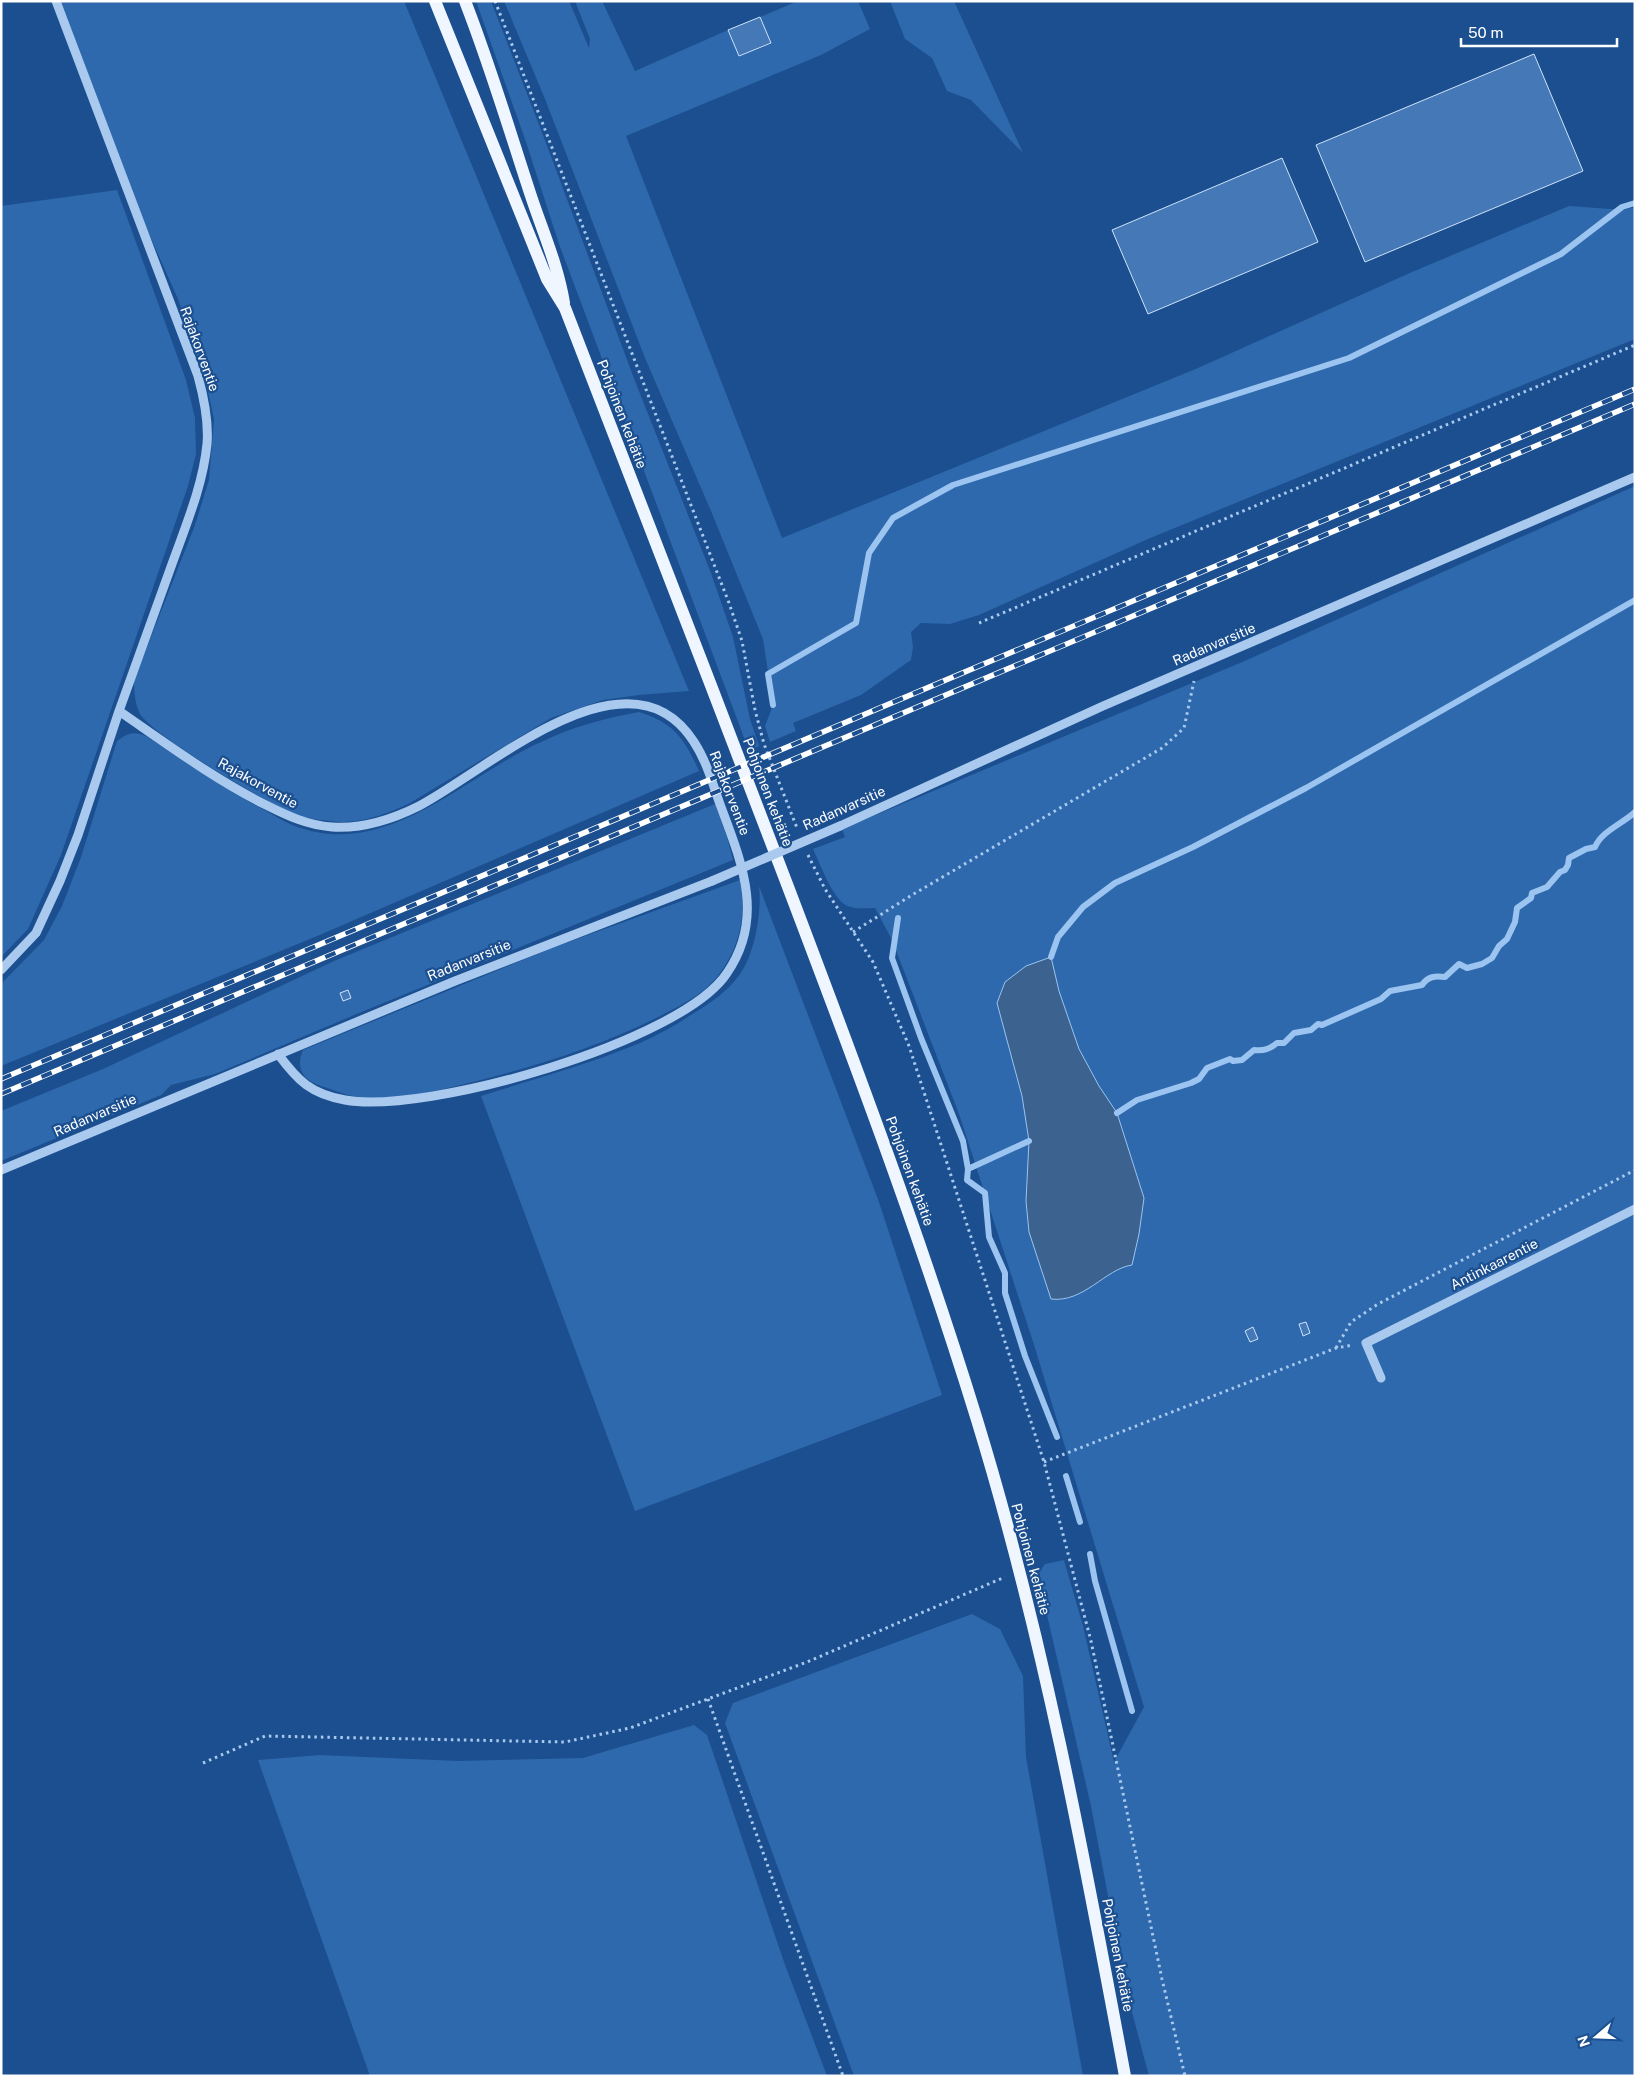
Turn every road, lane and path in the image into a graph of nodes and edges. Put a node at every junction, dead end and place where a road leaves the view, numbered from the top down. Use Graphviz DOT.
graph roads {
  1 [pos="56,1"];
  2 [pos="435,1"];
  3 [pos="465,1"];
  4 [pos="495,1"];
  5 [pos="565,308"];
  6 [pos="1635,345"];
  7 [pos="1635,477"];
  8 [pos="980,623"];
  9 [pos="1197,666"];
  10 [pos="119,711"];
  11 [pos="799,832"];
  12 [pos="806,852"];
  13 [pos="853,932"];
  14 [pos="1,970"];
  15 [pos="278,1054"];
  16 [pos="1,1170"];
  17 [pos="1635,1170"];
  18 [pos="1635,1209"];
  19 [pos="1366,1343"];
  20 [pos="1336,1348"];
  21 [pos="1381,1378"];
  22 [pos="1044,1462"];
  23 [pos="1019,1570"];
  24 [pos="708,1699"];
  25 [pos="203,1764"];
  26 [pos="843,2076"];
  27 [pos="1126,2076"];
  28 [pos="1185,2076"];
  1 -- 10 [label="street, Rajakorventie"];
  2 -- 5 [label="main road, Pohjoinen kehätie"];
  3 -- 5 [label="main road, Pohjoinen kehätie"];
  4 -- 11 [label="path"];
  5 -- 23 [label="main road, Pohjoinen kehätie"];
  6 -- 8 [label="path"];
  7 -- 9 [label="street, Radanvarsitie"];
  9 -- 13 [label="path"];
  9 -- 15 [label="street, Radanvarsitie, bridge"];
  10 -- 14 [label="street, Rajakorventie"];
  10 -- 15 [label="street, Rajakorventie"];
  12 -- 13 [label="path"];
  13 -- 22 [label="path"];
  15 -- 16 [label="street, Radanvarsitie"];
  17 -- 20 [label="path"];
  18 -- 19 [label="street, Antinkaarentie"];
  19 -- 20 [label="path"];
  19 -- 21 [label="street"];
  20 -- 22 [label="path"];
  22 -- 28 [label="path"];
  23 -- 24 [label="path"];
  23 -- 27 [label="main road, Pohjoinen kehätie"];
  24 -- 25 [label="path"];
  24 -- 26 [label="path"];
}
